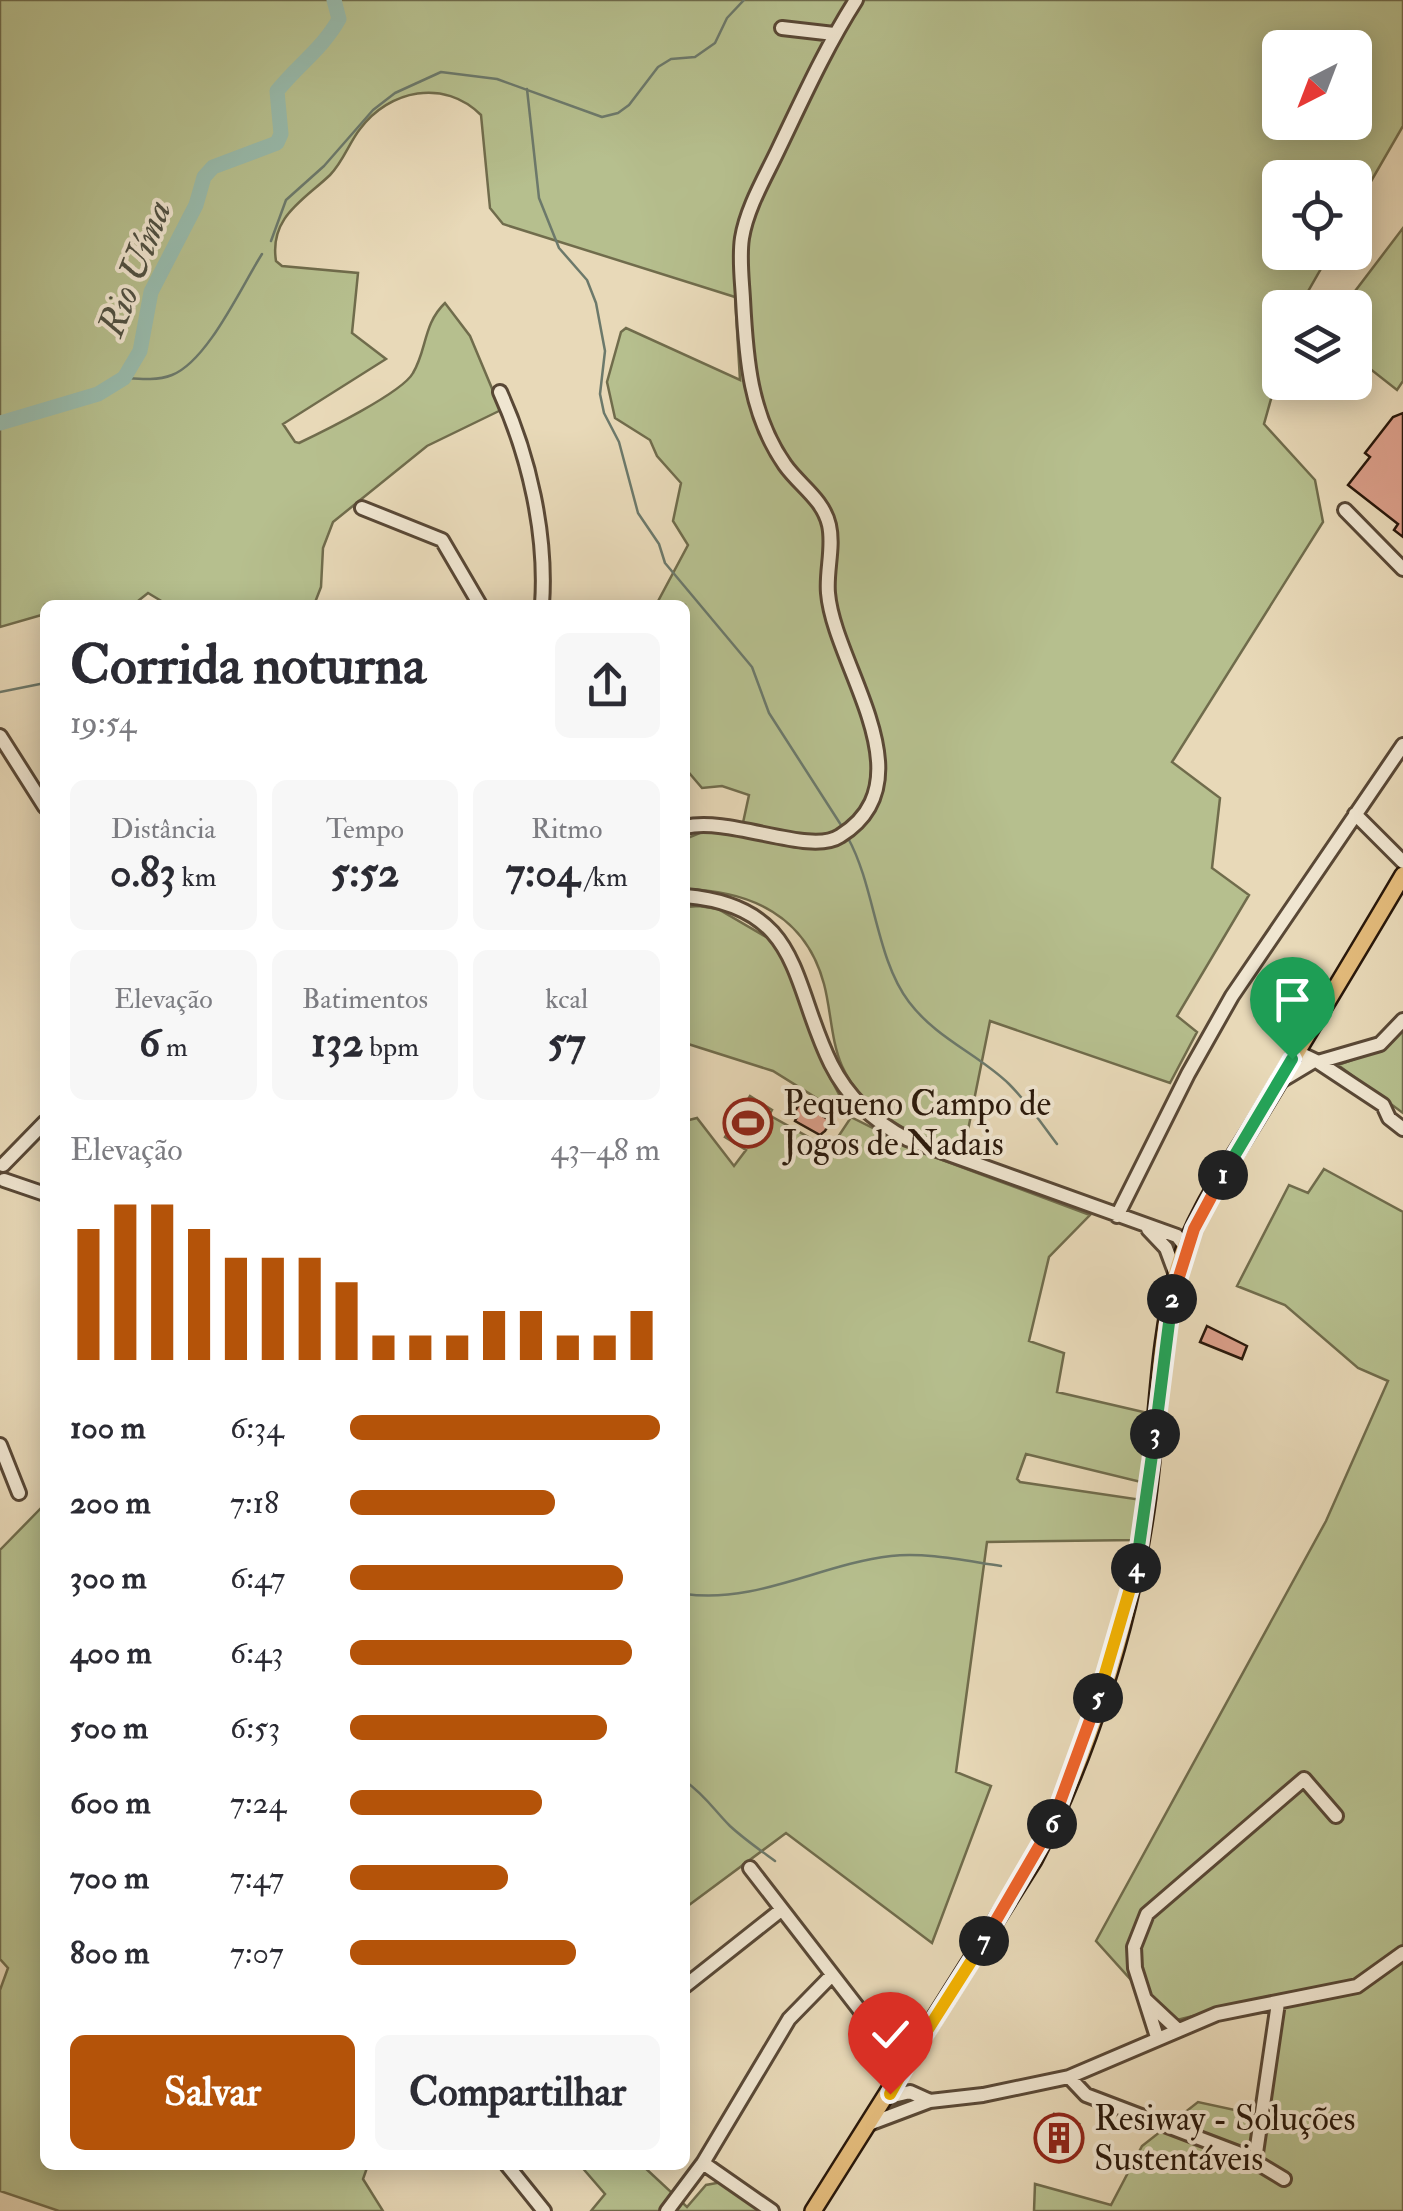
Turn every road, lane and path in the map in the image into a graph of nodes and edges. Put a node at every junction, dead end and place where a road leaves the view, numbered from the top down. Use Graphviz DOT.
graph roads {
  1 [pos="856,0"];
  2 [pos="782,28"];
  3 [pos="834,34"];
  4 [pos="500,392"];
  5 [pos="362,508"];
  6 [pos="1345,510"];
  7 [pos="1403,569"];
  8 [pos="477,600"];
  9 [pos="542,600"];
  10 [pos="0,736"];
  11 [pos="1403,745"];
  12 [pos="40,799"];
  13 [pos="1355,814"];
  14 [pos="690,827"];
  15 [pos="1403,862"];
  16 [pos="1403,874"];
  17 [pos="690,897"];
  18 [pos="1403,1020"];
  19 [pos="1306,1060"];
  20 [pos="40,1127"];
  21 [pos="1403,1128"];
  22 [pos="1,1164"];
  23 [pos="2,1182"];
  24 [pos="40,1193"];
  25 [pos="1117,1216"];
  26 [pos="1200,1216"];
  27 [pos="1160,1234"];
  28 [pos="1185,1250"];
  29 [pos="1176,1276"];
  30 [pos="0,1445"];
  31 [pos="19,1493"];
  32 [pos="1336,1816"];
  33 [pos="750,1868"];
  34 [pos="781,1910"];
  35 [pos="1403,1953"];
  36 [pos="831,1976"];
  37 [pos="690,1982"];
  38 [pos="1146,2000"];
  39 [pos="1278,2003"];
  40 [pos="1177,2029"];
  41 [pos="1157,2037"];
  42 [pos="901,2055"];
  43 [pos="1069,2078"];
  44 [pos="891,2088"];
  45 [pos="924,2097"];
  46 [pos="910,2108"];
  47 [pos="867,2126"];
  48 [pos="1255,2160"];
  49 [pos="704,2163"];
  50 [pos="511,2170"];
  51 [pos="1284,2180"];
  52 [pos="544,2211"];
  53 [pos="667,2211"];
  54 [pos="772,2211"];
  55 [pos="813,2211"];
  1 -- 3 [label="street"];
  2 -- 3 [label="street"];
  3 -- 14 [label="street"];
  4 -- 9 [label="street"];
  5 -- 8 [label="street"];
  6 -- 7 [label="street"];
  10 -- 12 [label="street"];
  11 -- 13 [label="street"];
  13 -- 15 [label="street"];
  13 -- 25 [label="street"];
  16 -- 19 [label="main road"];
  17 -- 25 [label="street"];
  18 -- 19 [label="street"];
  19 -- 21 [label="street"];
  19 -- 26 [label="main road"];
  20 -- 22 [label="street"];
  22 -- 23 [label="street"];
  23 -- 24 [label="street"];
  25 -- 27 [label="street"];
  26 -- 27 [label="street"];
  26 -- 28 [label="main road"];
  27 -- 28 [label="street"];
  27 -- 29 [label="street"];
  28 -- 29 [label="main road"];
  29 -- 42 [label="main road"];
  30 -- 31 [label="street"];
  32 -- 38 [label="street"];
  33 -- 34 [label="street"];
  34 -- 36 [label="street"];
  34 -- 37 [label="street"];
  35 -- 39 [label="street"];
  36 -- 42 [label="street"];
  36 -- 49 [label="street"];
  38 -- 40 [label="street"];
  38 -- 41 [label="street"];
  39 -- 40 [label="street"];
  39 -- 48 [label="street"];
  40 -- 41 [label="street"];
  41 -- 43 [label="street"];
  42 -- 44 [label="main road"];
  42 -- 45 [label="street"];
  43 -- 45 [label="street"];
  43 -- 48 [label="street"];
  44 -- 45 [label="street"];
  44 -- 46 [label="street"];
  44 -- 47 [label="main road"];
  45 -- 46 [label="street"];
  46 -- 47 [label="street"];
  47 -- 55 [label="main road"];
  48 -- 51 [label="street"];
  49 -- 53 [label="street"];
  49 -- 54 [label="street"];
  50 -- 52 [label="street"];
}
